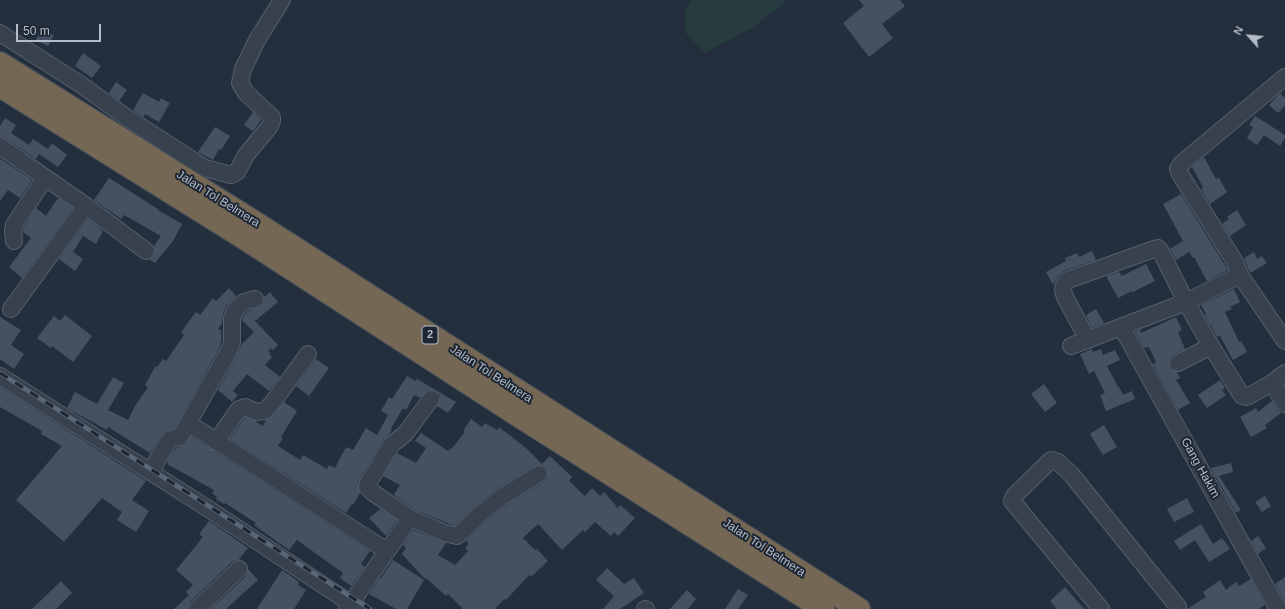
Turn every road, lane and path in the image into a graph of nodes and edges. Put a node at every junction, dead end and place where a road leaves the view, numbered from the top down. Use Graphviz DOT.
graph roads {
  1 [pos="282,0"];
  2 [pos="0,33"];
  3 [pos="0,63"];
  4 [pos="1285,77"];
  5 [pos="0,86"];
  6 [pos="0,146"];
  7 [pos="45,178"];
  8 [pos="86,206"];
  9 [pos="14,241"];
  10 [pos="146,251"];
  11 [pos="1240,275"];
  12 [pos="255,299"];
  13 [pos="1186,302"];
  14 [pos="11,309"];
  15 [pos="1122,328"];
  16 [pos="1088,340"];
  17 [pos="1285,341"];
  18 [pos="1071,346"];
  19 [pos="1211,346"];
  20 [pos="308,354"];
  21 [pos="1178,363"];
  22 [pos="1285,373"];
  23 [pos="0,376"];
  24 [pos="1272,383"];
  25 [pos="431,399"];
  26 [pos="1285,404"];
  27 [pos="188,423"];
  28 [pos="216,442"];
  29 [pos="152,473"];
  30 [pos="539,474"];
  31 [pos="410,518"];
  32 [pos="387,551"];
  33 [pos="239,569"];
  34 [pos="352,607"];
  35 [pos="1178,607"];
  36 [pos="196,609"];
  37 [pos="823,609"];
  38 [pos="859,609"];
  39 [pos="1101,609"];
  40 [pos="1278,609"];
  1 -- 2 [label="street"];
  3 -- 38 [label="highway, Jalan Tol Belmera / 2"];
  4 -- 11 [label="street"];
  5 -- 37 [label="highway, Jalan Tol Belmera / 2"];
  6 -- 7 [label="street"];
  7 -- 8 [label="street"];
  7 -- 9 [label="street"];
  8 -- 10 [label="street"];
  8 -- 14 [label="street"];
  11 -- 13 [label="street"];
  11 -- 17 [label="street"];
  12 -- 27 [label="street"];
  13 -- 15 [label="street"];
  13 -- 16 [label="street"];
  13 -- 19 [label="street"];
  15 -- 16 [label="street"];
  15 -- 40 [label="street, Gang Hakim"];
  16 -- 18 [label="street"];
  19 -- 21 [label="street"];
  19 -- 24 [label="street"];
  20 -- 28 [label="street"];
  22 -- 24 [label="street"];
  23 -- 29 [label="street"];
  24 -- 26 [label="street"];
  25 -- 31 [label="street"];
  27 -- 28 [label="street"];
  27 -- 29 [label="street"];
  28 -- 32 [label="street"];
  29 -- 34 [label="street"];
  30 -- 31 [label="street"];
  31 -- 32 [label="street"];
  32 -- 34 [label="street"];
  33 -- 36 [label="street"];
  35 -- 39 [label="street"];
}
